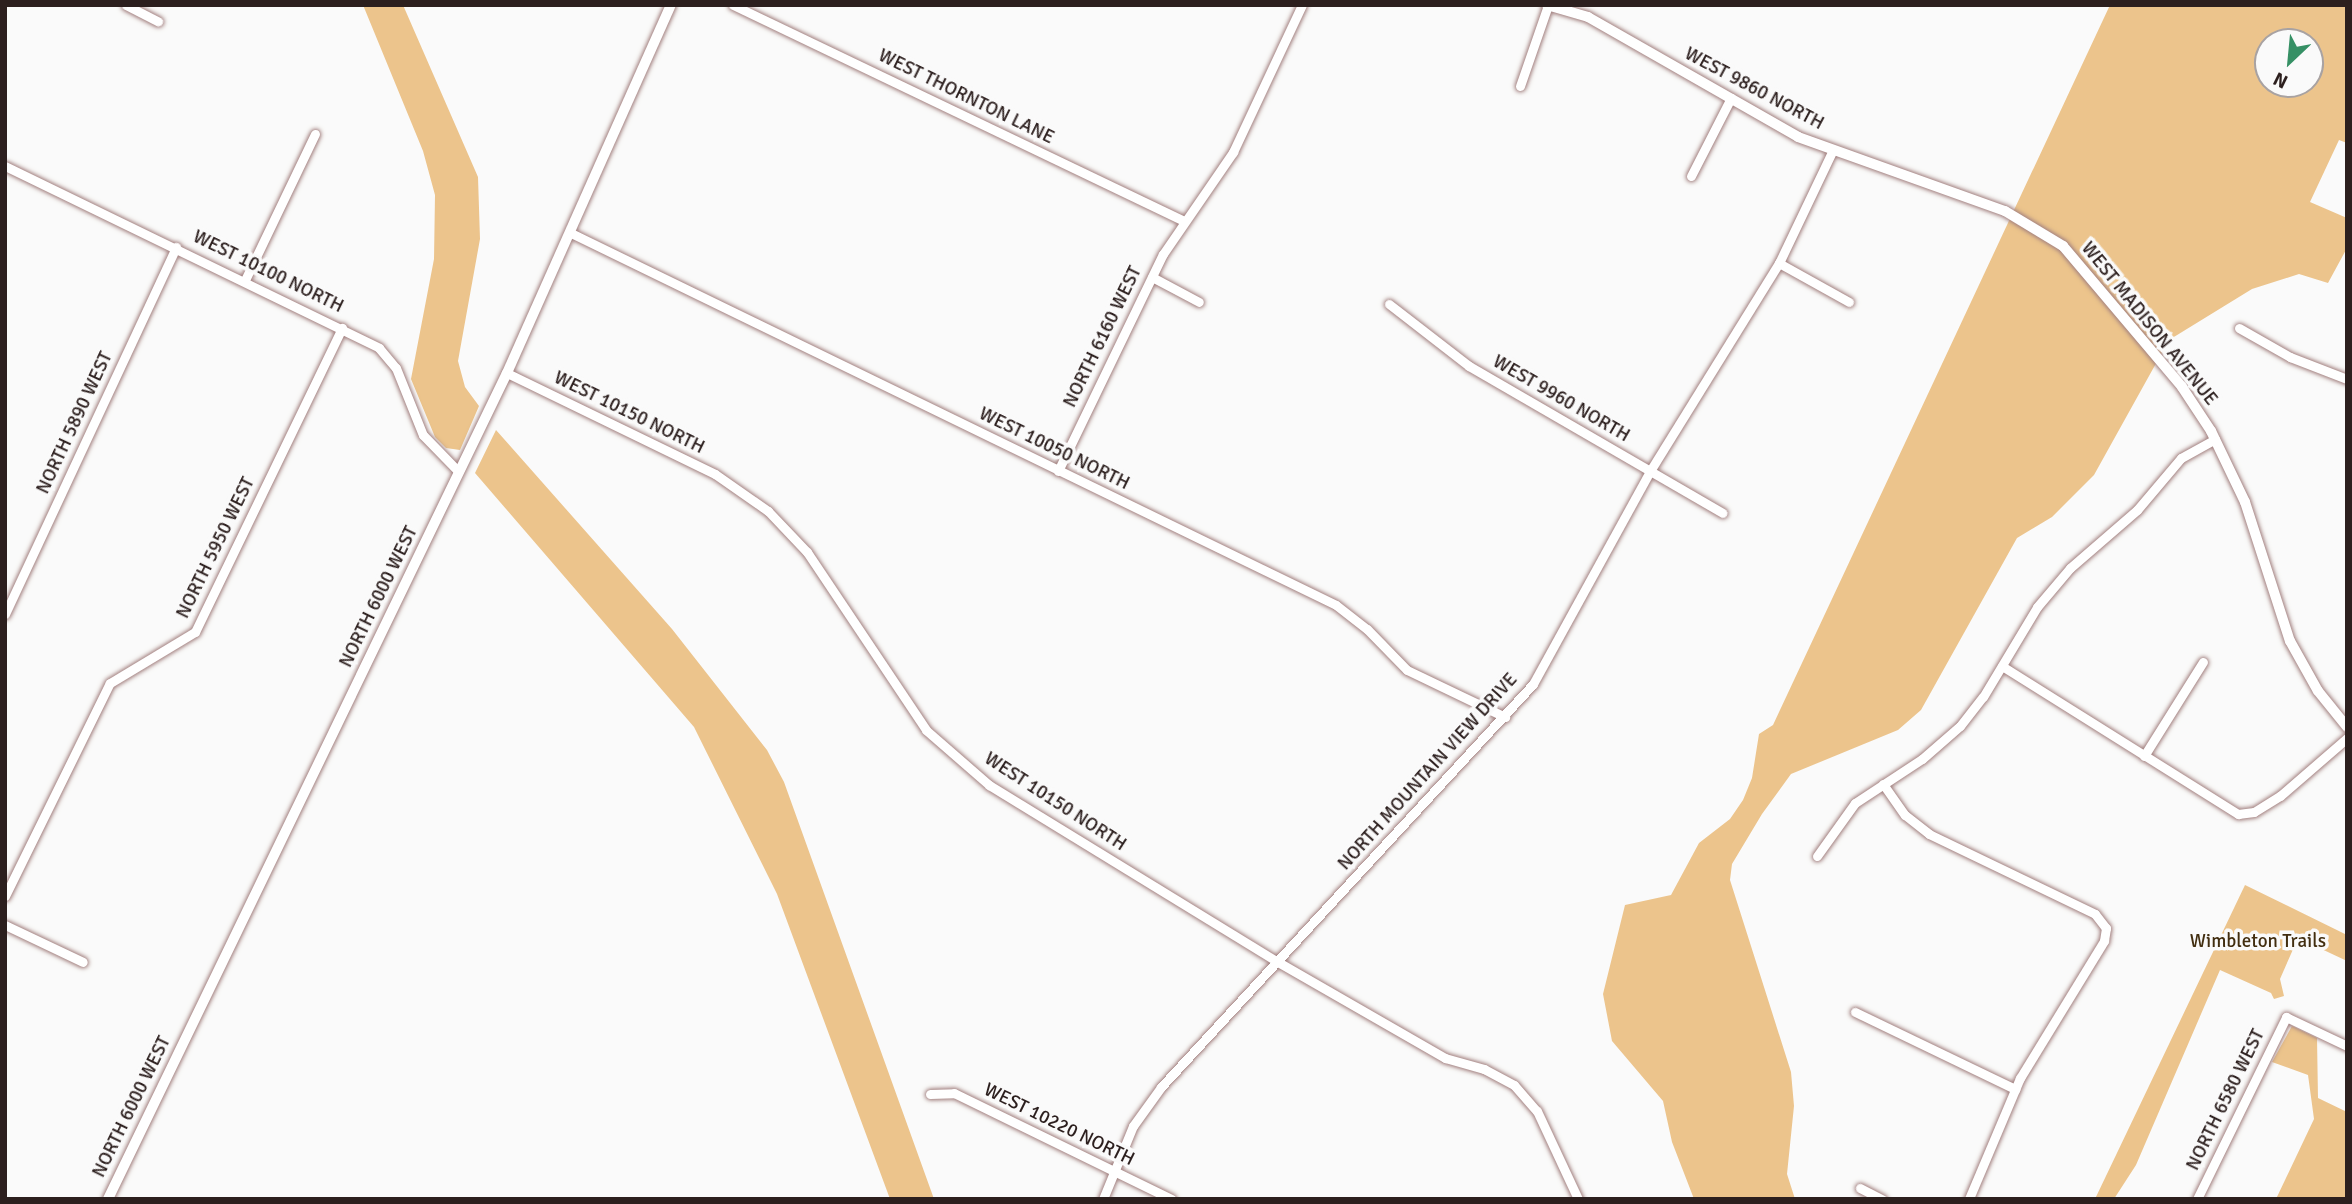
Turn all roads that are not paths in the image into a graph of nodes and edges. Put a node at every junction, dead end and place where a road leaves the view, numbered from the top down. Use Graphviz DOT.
graph roads {
  1 [pos="126,5"];
  2 [pos="671,5"];
  3 [pos="733,5"];
  4 [pos="1303,5"];
  5 [pos="1547,5"];
  6 [pos="158,21"];
  7 [pos="1520,86"];
  8 [pos="1731,98"];
  9 [pos="315,134"];
  10 [pos="1833,149"];
  11 [pos="5,166"];
  12 [pos="1691,176"];
  13 [pos="1991,206"];
  14 [pos="1184,221"];
  15 [pos="573,233"];
  16 [pos="176,247"];
  17 [pos="1779,263"];
  18 [pos="1152,277"];
  19 [pos="245,280"];
  20 [pos="1199,302"];
  21 [pos="1849,302"];
  22 [pos="1389,304"];
  23 [pos="342,328"];
  24 [pos="2239,328"];
  25 [pos="507,373"];
  26 [pos="2347,379"];
  27 [pos="2214,439"];
  28 [pos="458,471"];
  29 [pos="1058,471"];
  30 [pos="1650,471"];
  31 [pos="1723,513"];
  32 [pos="5,614"];
  33 [pos="2203,662"];
  34 [pos="2001,666"];
  35 [pos="1505,717"];
  36 [pos="2347,727"];
  37 [pos="2347,738"];
  38 [pos="2144,756"];
  39 [pos="1883,784"];
  40 [pos="1816,856"];
  41 [pos="5,896"];
  42 [pos="5,925"];
  43 [pos="83,962"];
  44 [pos="1278,962"];
  45 [pos="1855,1012"];
  46 [pos="2347,1045"];
  47 [pos="2015,1089"];
  48 [pos="930,1094"];
  49 [pos="1114,1172"];
  50 [pos="1860,1188"];
  51 [pos="108,1199"];
  52 [pos="1103,1199"];
  53 [pos="1171,1199"];
  54 [pos="1578,1199"];
  55 [pos="1882,1199"];
  56 [pos="1969,1199"];
  57 [pos="2197,1199"];
  1 -- 6 [label="street"];
  2 -- 15 [label="street, NORTH 6000 WEST"];
  3 -- 14 [label="street, WEST THORNTON LANE"];
  4 -- 14 [label="street, NORTH 6160 WEST"];
  5 -- 7 [label="street"];
  5 -- 8 [label="street, WEST 9860 NORTH"];
  8 -- 10 [label="street, WEST 9860 NORTH"];
  8 -- 12 [label="street"];
  9 -- 19 [label="street"];
  10 -- 13 [label="street, WEST 9860 NORTH"];
  10 -- 17 [label="street, NORTH MOUNTAIN VIEW DRIVE"];
  11 -- 16 [label="street, WEST 10100 NORTH"];
  13 -- 27 [label="street, WEST MADISON AVENUE"];
  14 -- 18 [label="street, NORTH 6160 WEST"];
  15 -- 25 [label="street, NORTH 6000 WEST"];
  15 -- 29 [label="street, WEST 10050 NORTH"];
  16 -- 19 [label="street, WEST 10100 NORTH"];
  16 -- 32 [label="street, NORTH 5890 WEST"];
  17 -- 21 [label="street"];
  17 -- 30 [label="street, NORTH MOUNTAIN VIEW DRIVE"];
  18 -- 20 [label="street"];
  18 -- 29 [label="street, NORTH 6160 WEST"];
  19 -- 23 [label="street, WEST 10100 NORTH"];
  22 -- 30 [label="street, WEST 9960 NORTH"];
  23 -- 28 [label="street, WEST 10100 NORTH"];
  23 -- 41 [label="street, NORTH 5950 WEST"];
  24 -- 26 [label="street"];
  25 -- 28 [label="street, NORTH 6000 WEST"];
  25 -- 44 [label="street, WEST 10150 NORTH"];
  27 -- 34 [label="street"];
  27 -- 36 [label="street, WEST MADISON AVENUE"];
  28 -- 51 [label="street, NORTH 6000 WEST"];
  29 -- 35 [label="street, WEST 10050 NORTH"];
  30 -- 31 [label="street, WEST 9960 NORTH"];
  30 -- 35 [label="street, NORTH MOUNTAIN VIEW DRIVE"];
  33 -- 38 [label="street"];
  34 -- 38 [label="street"];
  34 -- 39 [label="street"];
  35 -- 44 [label="street, NORTH MOUNTAIN VIEW DRIVE"];
  37 -- 38 [label="street"];
  39 -- 40 [label="street"];
  39 -- 47 [label="street"];
  42 -- 43 [label="street"];
  44 -- 49 [label="street, NORTH MOUNTAIN VIEW DRIVE"];
  44 -- 54 [label="street, WEST 10150 NORTH"];
  45 -- 47 [label="street"];
  46 -- 57 [label="street, NORTH 6580 WEST"];
  47 -- 56 [label="street"];
  48 -- 49 [label="street, WEST 10220 NORTH"];
  49 -- 52 [label="street, NORTH MOUNTAIN VIEW DRIVE"];
  49 -- 53 [label="street, WEST 10220 NORTH"];
  50 -- 55 [label="street"];
}
